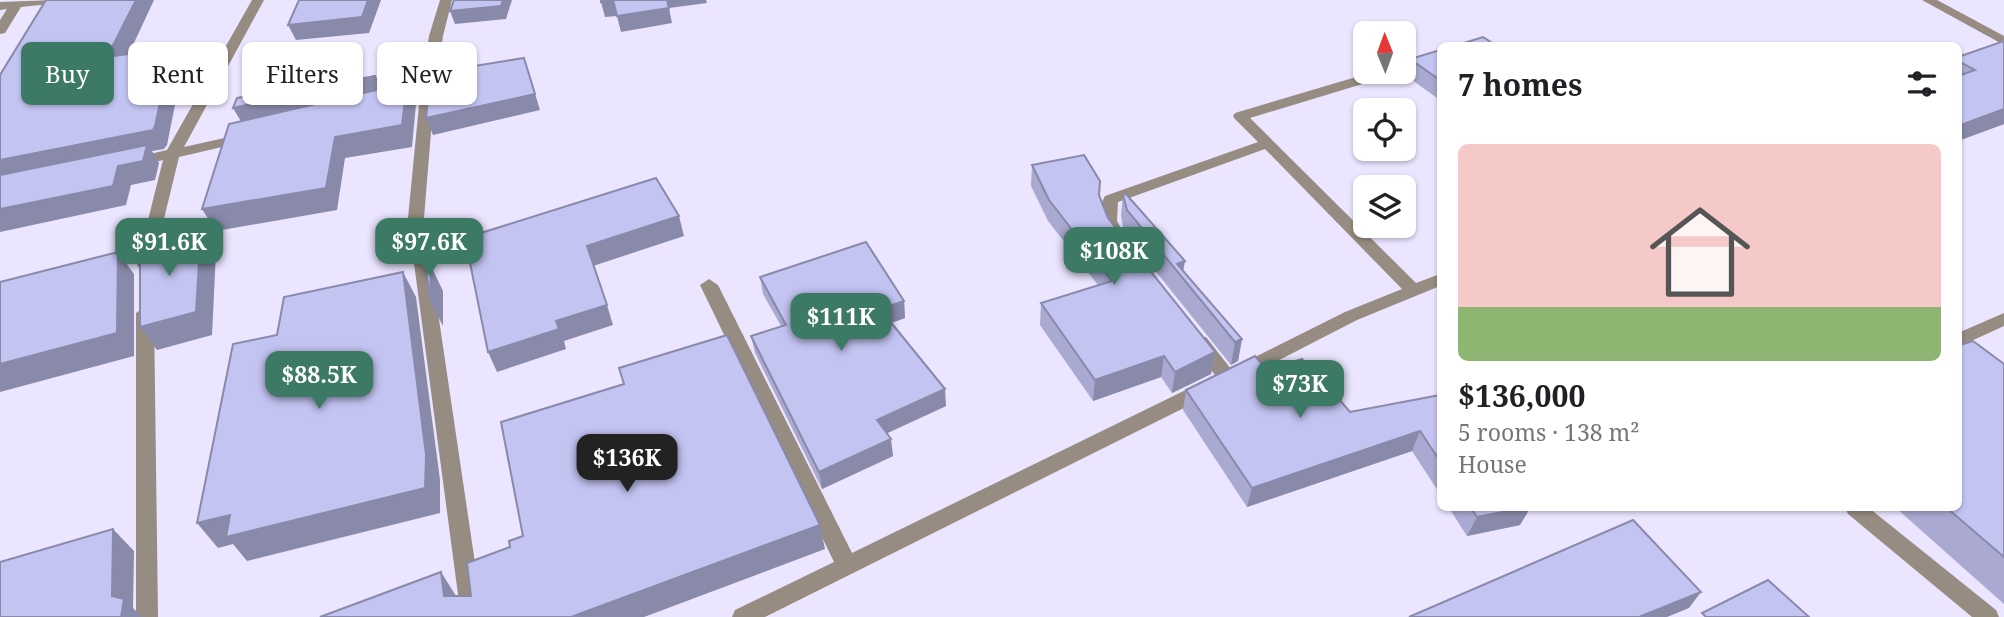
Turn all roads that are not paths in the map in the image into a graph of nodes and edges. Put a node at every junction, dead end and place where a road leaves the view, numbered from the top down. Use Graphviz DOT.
graph roads {
  1 [pos="50,0"];
  2 [pos="258,0"];
  3 [pos="446,0"];
  4 [pos="1928,0"];
  5 [pos="18,2"];
  6 [pos="0,6"];
  7 [pos="0,30"];
  8 [pos="2004,41"];
  9 [pos="1437,56"];
  10 [pos="1416,63"];
  11 [pos="1353,82"];
  12 [pos="266,132"];
  13 [pos="1268,143"];
  14 [pos="172,154"];
  15 [pos="119,165"];
  16 [pos="1130,254"];
  17 [pos="1437,281"];
  18 [pos="709,285"];
  19 [pos="1413,291"];
  20 [pos="2004,319"];
  21 [pos="1187,326"];
  22 [pos="1962,339"];
  23 [pos="1228,378"];
  24 [pos="1859,511"];
  25 [pos="847,566"];
  26 [pos="147,617"];
  27 [pos="472,617"];
  28 [pos="744,617"];
  29 [pos="1988,617"];
  1 -- 5 [label="street"];
  2 -- 14 [label="street"];
  3 -- 27 [label="street"];
  4 -- 8 [label="street"];
  5 -- 6 [label="street"];
  5 -- 7 [label="street"];
  9 -- 10 [label="street"];
  11 -- 13 [label="street"];
  12 -- 14 [label="street"];
  13 -- 16 [label="street"];
  13 -- 19 [label="street"];
  14 -- 15 [label="street"];
  14 -- 26 [label="street"];
  17 -- 19 [label="street"];
  18 -- 25 [label="street"];
  19 -- 23 [label="street"];
  20 -- 22 [label="street"];
  21 -- 23 [label="street"];
  23 -- 25 [label="street"];
  24 -- 29 [label="street"];
  25 -- 28 [label="street"];
}
